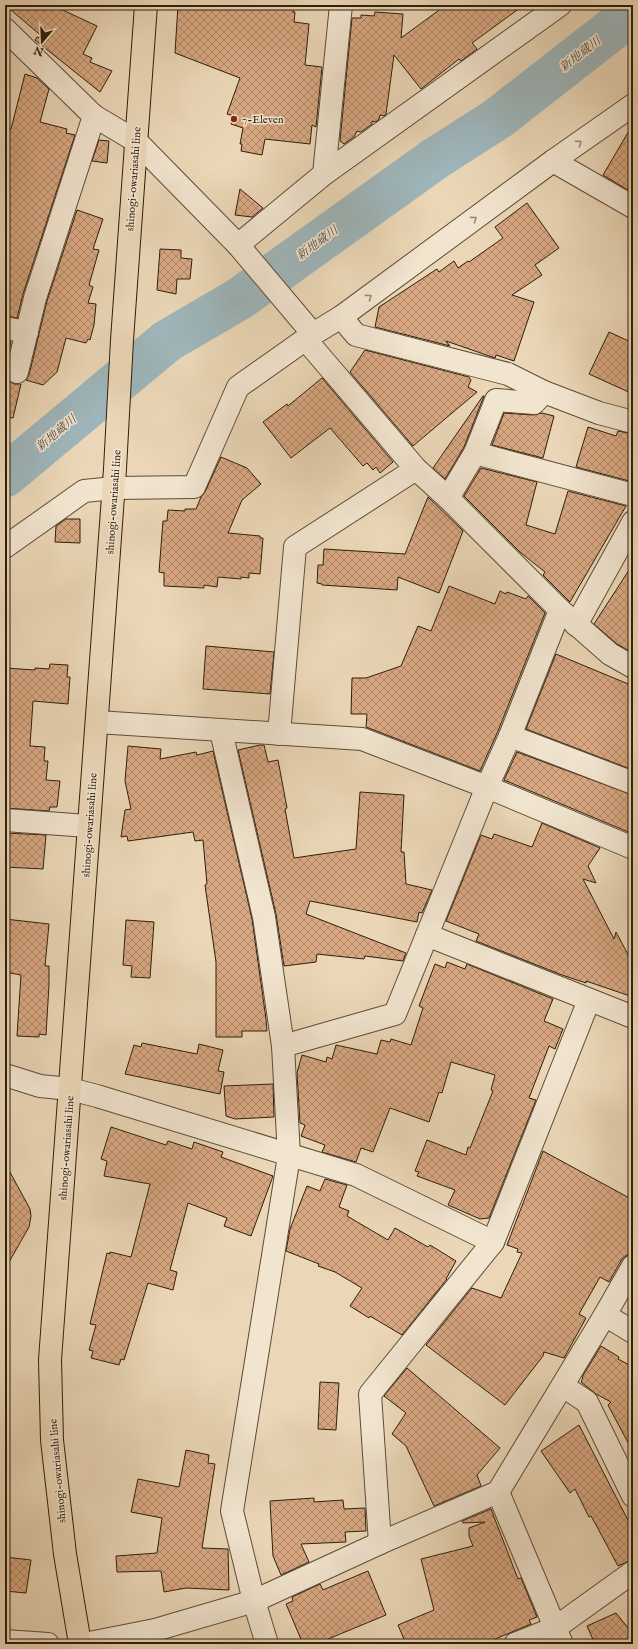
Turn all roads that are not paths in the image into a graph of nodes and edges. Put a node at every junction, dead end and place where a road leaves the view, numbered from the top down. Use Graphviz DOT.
graph roads {
  1 [pos="146,5"];
  2 [pos="341,5"];
  3 [pos="560,5"];
  4 [pos="6,33"];
  5 [pos="633,105"];
  6 [pos="94,116"];
  7 [pos="136,141"];
  8 [pos="553,161"];
  9 [pos="324,174"];
  10 [pos="633,207"];
  11 [pos="244,251"];
  12 [pos="341,317"];
  13 [pos="5,328"];
  14 [pos="26,332"];
  15 [pos="309,333"];
  16 [pos="17,372"];
  17 [pos="544,392"];
  18 [pos="633,422"];
  19 [pos="475,453"];
  20 [pos="416,469"];
  21 [pos="115,479"];
  22 [pos="633,495"];
  23 [pos="448,498"];
  24 [pos="633,522"];
  25 [pos="5,547"];
  26 [pos="560,610"];
  27 [pos="576,625"];
  28 [pos="633,667"];
  29 [pos="97,722"];
  30 [pos="221,731"];
  31 [pos="279,734"];
  32 [pos="510,736"];
  33 [pos="633,783"];
  34 [pos="487,787"];
  35 [pos="5,820"];
  36 [pos="88,826"];
  37 [pos="633,848"];
  38 [pos="427,935"];
  39 [pos="589,1000"];
  40 [pos="633,1017"];
  41 [pos="282,1046"];
  42 [pos="5,1075"];
  43 [pos="70,1090"];
  44 [pos="289,1156"];
  45 [pos="493,1242"];
  46 [pos="633,1266"];
  47 [pos="605,1315"];
  48 [pos="633,1332"];
  49 [pos="563,1386"];
  50 [pos="498,1492"];
  51 [pos="633,1496"];
  52 [pos="380,1544"];
  53 [pos="633,1572"];
  54 [pos="254,1601"];
  55 [pos="558,1636"];
  56 [pos="5,1641"];
  57 [pos="48,1644"];
  58 [pos="80,1644"];
  59 [pos="84,1644"];
  60 [pos="267,1644"];
  61 [pos="515,1644"];
  1 -- 7 [label="main road, shinogi-owariasahi line"];
  2 -- 9 [label="street"];
  3 -- 9 [label="street"];
  4 -- 6 [label="street"];
  8 -- 5 [label="street, one-way"];
  6 -- 7 [label="street"];
  6 -- 14 [label="street"];
  7 -- 11 [label="street"];
  7 -- 21 [label="main road, shinogi-owariasahi line"];
  8 -- 10 [label="street"];
  12 -- 8 [label="street, one-way"];
  9 -- 11 [label="street"];
  11 -- 15 [label="street"];
  12 -- 15 [label="street"];
  12 -- 17 [label="street"];
  13 -- 14 [label="street"];
  14 -- 16 [label="street"];
  15 -- 20 [label="street"];
  15 -- 21 [label="street"];
  17 -- 18 [label="street"];
  17 -- 19 [label="street"];
  19 -- 22 [label="street"];
  19 -- 23 [label="street"];
  20 -- 23 [label="street"];
  20 -- 31 [label="street"];
  21 -- 25 [label="street"];
  21 -- 29 [label="main road, shinogi-owariasahi line"];
  23 -- 26 [label="street"];
  24 -- 27 [label="street"];
  26 -- 27 [label="street"];
  26 -- 32 [label="street"];
  27 -- 28 [label="street"];
  29 -- 30 [label="street"];
  29 -- 36 [label="main road, shinogi-owariasahi line"];
  30 -- 31 [label="street"];
  30 -- 41 [label="street"];
  31 -- 34 [label="street"];
  32 -- 33 [label="street"];
  32 -- 34 [label="street"];
  34 -- 37 [label="street"];
  34 -- 38 [label="street"];
  35 -- 36 [label="street"];
  36 -- 43 [label="main road, shinogi-owariasahi line"];
  38 -- 39 [label="street"];
  38 -- 41 [label="street"];
  39 -- 40 [label="street"];
  39 -- 45 [label="street"];
  41 -- 44 [label="street"];
  42 -- 43 [label="street"];
  43 -- 44 [label="street"];
  43 -- 58 [label="main road, shinogi-owariasahi line"];
  44 -- 45 [label="street"];
  44 -- 54 [label="street"];
  45 -- 52 [label="street"];
  46 -- 47 [label="street"];
  47 -- 48 [label="street"];
  47 -- 49 [label="street"];
  49 -- 50 [label="street"];
  49 -- 51 [label="street"];
  50 -- 52 [label="street"];
  50 -- 55 [label="street"];
  52 -- 54 [label="street"];
  53 -- 55 [label="street"];
  54 -- 59 [label="street"];
  54 -- 60 [label="street"];
  55 -- 61 [label="street"];
  56 -- 57 [label="street"];
}
